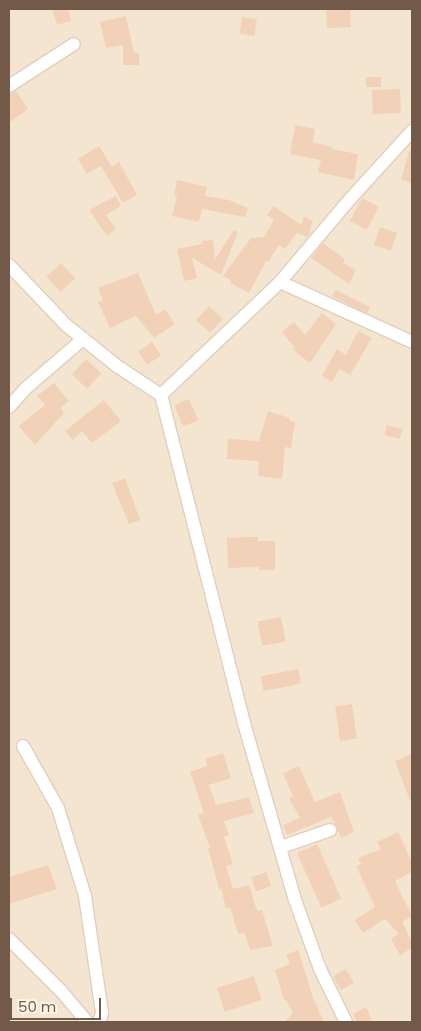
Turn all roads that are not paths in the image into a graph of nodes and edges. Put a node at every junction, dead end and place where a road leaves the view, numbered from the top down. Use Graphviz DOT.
graph roads {
  1 [pos="74,44"];
  2 [pos="9,86"];
  3 [pos="412,131"];
  4 [pos="9,265"];
  5 [pos="280,282"];
  6 [pos="83,339"];
  7 [pos="412,342"];
  8 [pos="161,395"];
  9 [pos="9,408"];
  10 [pos="23,746"];
  11 [pos="330,830"];
  12 [pos="281,847"];
  13 [pos="9,938"];
  14 [pos="87,1022"];
  15 [pos="99,1022"];
  16 [pos="346,1022"];
  1 -- 2 [label="street"];
  3 -- 5 [label="street"];
  4 -- 6 [label="street"];
  5 -- 7 [label="street"];
  5 -- 8 [label="street"];
  6 -- 8 [label="street"];
  6 -- 9 [label="street"];
  8 -- 12 [label="street"];
  10 -- 15 [label="street"];
  11 -- 12 [label="street"];
  12 -- 16 [label="street"];
  13 -- 14 [label="street"];
}
